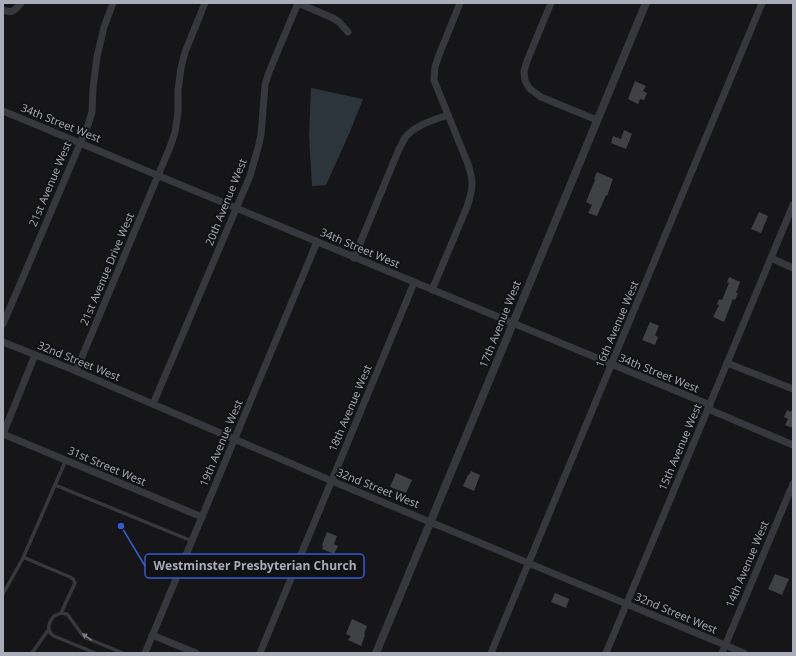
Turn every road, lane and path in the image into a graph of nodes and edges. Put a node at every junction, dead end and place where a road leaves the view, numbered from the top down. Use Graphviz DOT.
graph roads {
  1 [pos="21,3"];
  2 [pos="113,3"];
  3 [pos="205,3"];
  4 [pos="298,3"];
  5 [pos="460,3"];
  6 [pos="551,3"];
  7 [pos="646,3"];
  8 [pos="762,3"];
  9 [pos="3,10"];
  10 [pos="348,32"];
  11 [pos="3,111"];
  12 [pos="448,115"];
  13 [pos="596,120"];
  14 [pos="80,143"];
  15 [pos="158,175"];
  16 [pos="793,205"];
  17 [pos="237,208"];
  18 [pos="791,216"];
  19 [pos="318,242"];
  20 [pos="354,258"];
  21 [pos="771,258"];
  22 [pos="793,268"];
  23 [pos="414,283"];
  24 [pos="432,290"];
  25 [pos="3,324"];
  26 [pos="512,324"];
  27 [pos="3,342"];
  28 [pos="35,355"];
  29 [pos="727,363"];
  30 [pos="612,365"];
  31 [pos="76,372"];
  32 [pos="793,390"];
  33 [pos="153,404"];
  34 [pos="709,407"];
  35 [pos="3,434"];
  36 [pos="234,439"];
  37 [pos="793,445"];
  38 [pos="66,460"];
  39 [pos="332,481"];
  40 [pos="793,484"];
  41 [pos="54,485"];
  42 [pos="202,517"];
  43 [pos="430,522"];
  44 [pos="192,541"];
  45 [pos="23,558"];
  46 [pos="528,562"];
  47 [pos="3,594"];
  48 [pos="627,604"];
  49 [pos="62,613"];
  50 [pos="48,629"];
  51 [pos="152,635"];
  52 [pos="725,645"];
  53 [pos="32,653"];
  54 [pos="95,653"];
  55 [pos="123,653"];
  56 [pos="145,653"];
  57 [pos="196,653"];
  58 [pos="260,653"];
  59 [pos="376,653"];
  60 [pos="491,653"];
  61 [pos="606,653"];
  62 [pos="722,653"];
  63 [pos="744,653"];
  1 -- 9 [label="street"];
  2 -- 14 [label="street, 21st Avenue West"];
  3 -- 15 [label="street, 21st Avenue Drive West"];
  4 -- 10 [label="street"];
  4 -- 17 [label="street, 20th Avenue West"];
  5 -- 12 [label="street"];
  6 -- 13 [label="street"];
  7 -- 13 [label="street, 17th Avenue West"];
  8 -- 30 [label="street, 16th Avenue West"];
  11 -- 14 [label="street, 34th Street West"];
  12 -- 20 [label="street"];
  12 -- 24 [label="street"];
  13 -- 26 [label="street, 17th Avenue West"];
  14 -- 15 [label="street, 34th Street West"];
  14 -- 25 [label="street, 21st Avenue West"];
  15 -- 17 [label="street, 34th Street West"];
  15 -- 31 [label="street, 21st Avenue Drive West"];
  16 -- 18 [label="street, 15th Avenue West"];
  17 -- 19 [label="street, 34th Street West"];
  17 -- 33 [label="street, 20th Avenue West"];
  18 -- 21 [label="street, 15th Avenue West"];
  19 -- 20 [label="street, 34th Street West"];
  19 -- 36 [label="street, 19th Avenue West"];
  20 -- 23 [label="street, 34th Street West"];
  21 -- 22 [label="street"];
  21 -- 29 [label="street, 15th Avenue West"];
  23 -- 24 [label="street, 34th Street West"];
  23 -- 39 [label="street, 18th Avenue West"];
  24 -- 26 [label="street, 34th Street West"];
  26 -- 30 [label="street, 34th Street West"];
  26 -- 43 [label="street, 17th Avenue West"];
  27 -- 28 [label="street, 32nd Street West"];
  28 -- 31 [label="street, 32nd Street West"];
  28 -- 35 [label="street"];
  29 -- 32 [label="street"];
  29 -- 34 [label="street, 15th Avenue West"];
  30 -- 34 [label="street, 34th Street West"];
  30 -- 46 [label="street, 16th Avenue West"];
  31 -- 33 [label="street, 32nd Street West"];
  33 -- 36 [label="street, 32nd Street West"];
  34 -- 37 [label="street, 34th Street West"];
  34 -- 48 [label="street, 15th Avenue West"];
  35 -- 38 [label="street, 31st Street West"];
  36 -- 39 [label="street, 32nd Street West"];
  36 -- 42 [label="street, 19th Avenue West"];
  38 -- 41 [label="lane"];
  38 -- 42 [label="street, 31st Street West"];
  39 -- 43 [label="street, 32nd Street West"];
  39 -- 58 [label="street, 18th Avenue West"];
  40 -- 52 [label="street, 14th Avenue West"];
  41 -- 44 [label="lane"];
  41 -- 45 [label="lane"];
  42 -- 44 [label="street, 19th Avenue West"];
  43 -- 46 [label="street, 32nd Street West"];
  43 -- 59 [label="street, 17th Avenue West"];
  44 -- 51 [label="street, 19th Avenue West"];
  45 -- 47 [label="lane"];
  45 -- 49 [label="lane"];
  46 -- 48 [label="street, 32nd Street West"];
  46 -- 60 [label="street, 16th Avenue West"];
  48 -- 52 [label="street, 32nd Street West"];
  48 -- 61 [label="street, 15th Avenue West"];
  49 -- 50 [label="lane"];
  55 -- 49 [label="lane, one-way"];
  50 -- 53 [label="lane"];
  50 -- 54 [label="lane"];
  51 -- 56 [label="street, 19th Avenue West"];
  51 -- 57 [label="street"];
  52 -- 62 [label="street, 14th Avenue West"];
  52 -- 63 [label="street, 32nd Street West"];
}
